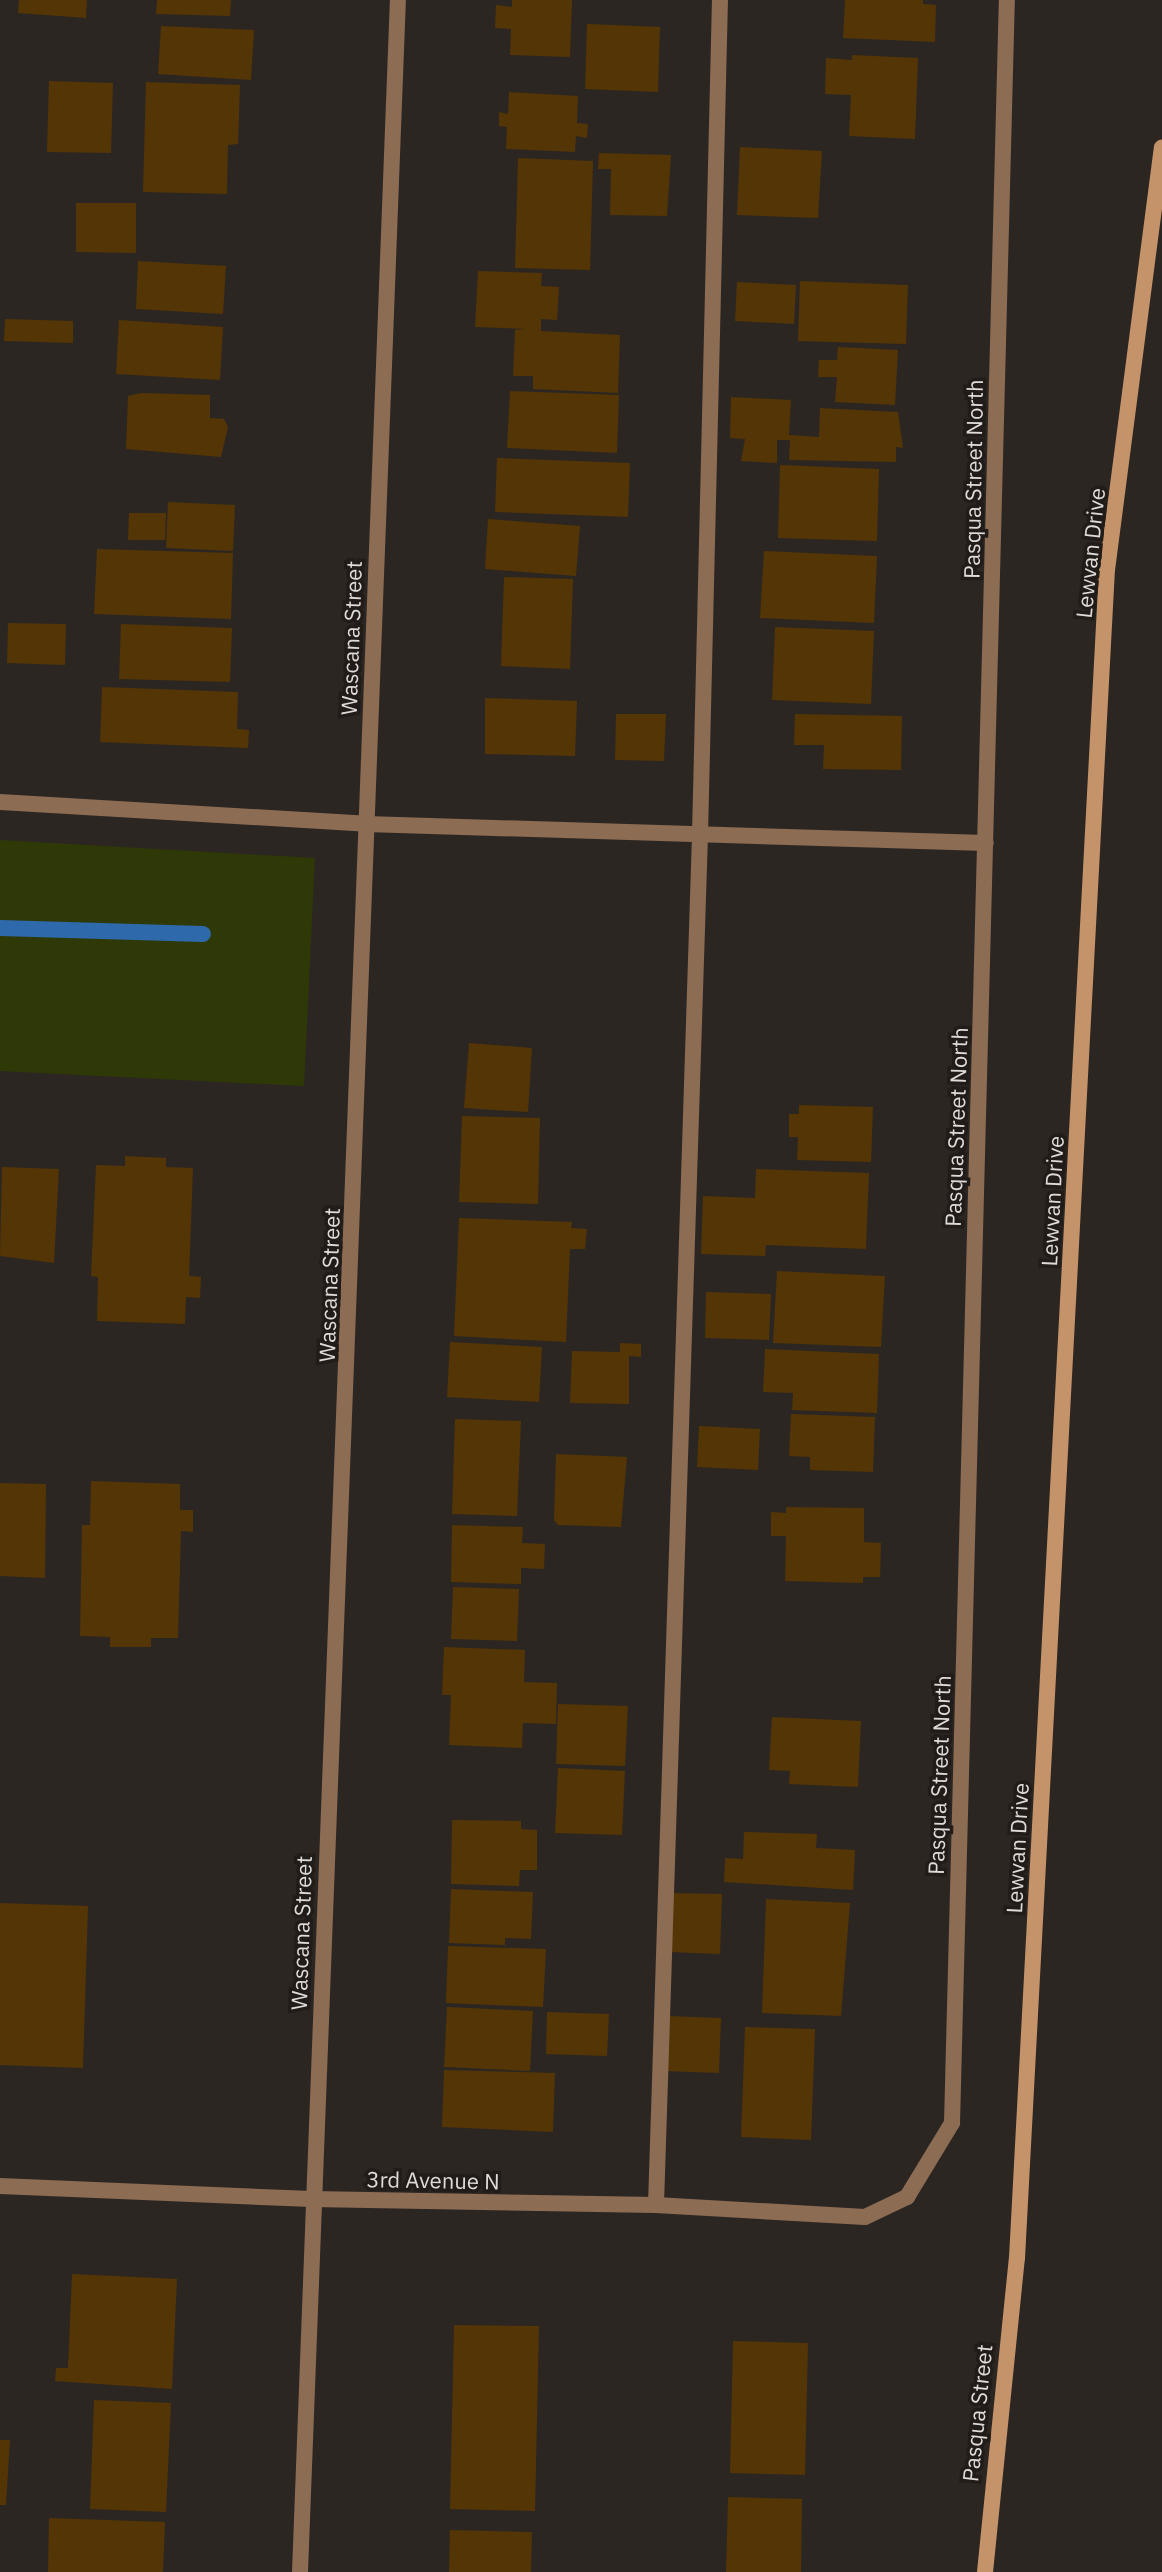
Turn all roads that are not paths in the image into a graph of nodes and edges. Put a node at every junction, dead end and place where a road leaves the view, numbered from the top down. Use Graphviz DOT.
graph roads {
  1 [pos="398,0"];
  2 [pos="720,0"];
  3 [pos="1007,0"];
  4 [pos="1162,148"];
  5 [pos="0,802"];
  6 [pos="366,824"];
  7 [pos="700,835"];
  8 [pos="986,843"];
  9 [pos="0,2186"];
  10 [pos="312,2199"];
  11 [pos="656,2205"];
  12 [pos="865,2217"];
  13 [pos="1017,2258"];
  14 [pos="300,2572"];
  15 [pos="985,2572"];
  1 -- 6 [label="street, Wascana Street"];
  2 -- 7 [label="street"];
  3 -- 8 [label="street, Pasqua Street North"];
  4 -- 13 [label="main road, Lewvan Drive"];
  5 -- 6 [label="street"];
  6 -- 7 [label="street"];
  6 -- 10 [label="street, Wascana Street"];
  7 -- 8 [label="street"];
  7 -- 11 [label="street"];
  8 -- 12 [label="street, Pasqua Street North"];
  9 -- 10 [label="street, 3rd Avenue N"];
  10 -- 11 [label="street, 3rd Avenue N"];
  10 -- 14 [label="street, Wascana Street"];
  11 -- 12 [label="street, 3rd Avenue N"];
  13 -- 15 [label="main road, Pasqua Street"];
}
